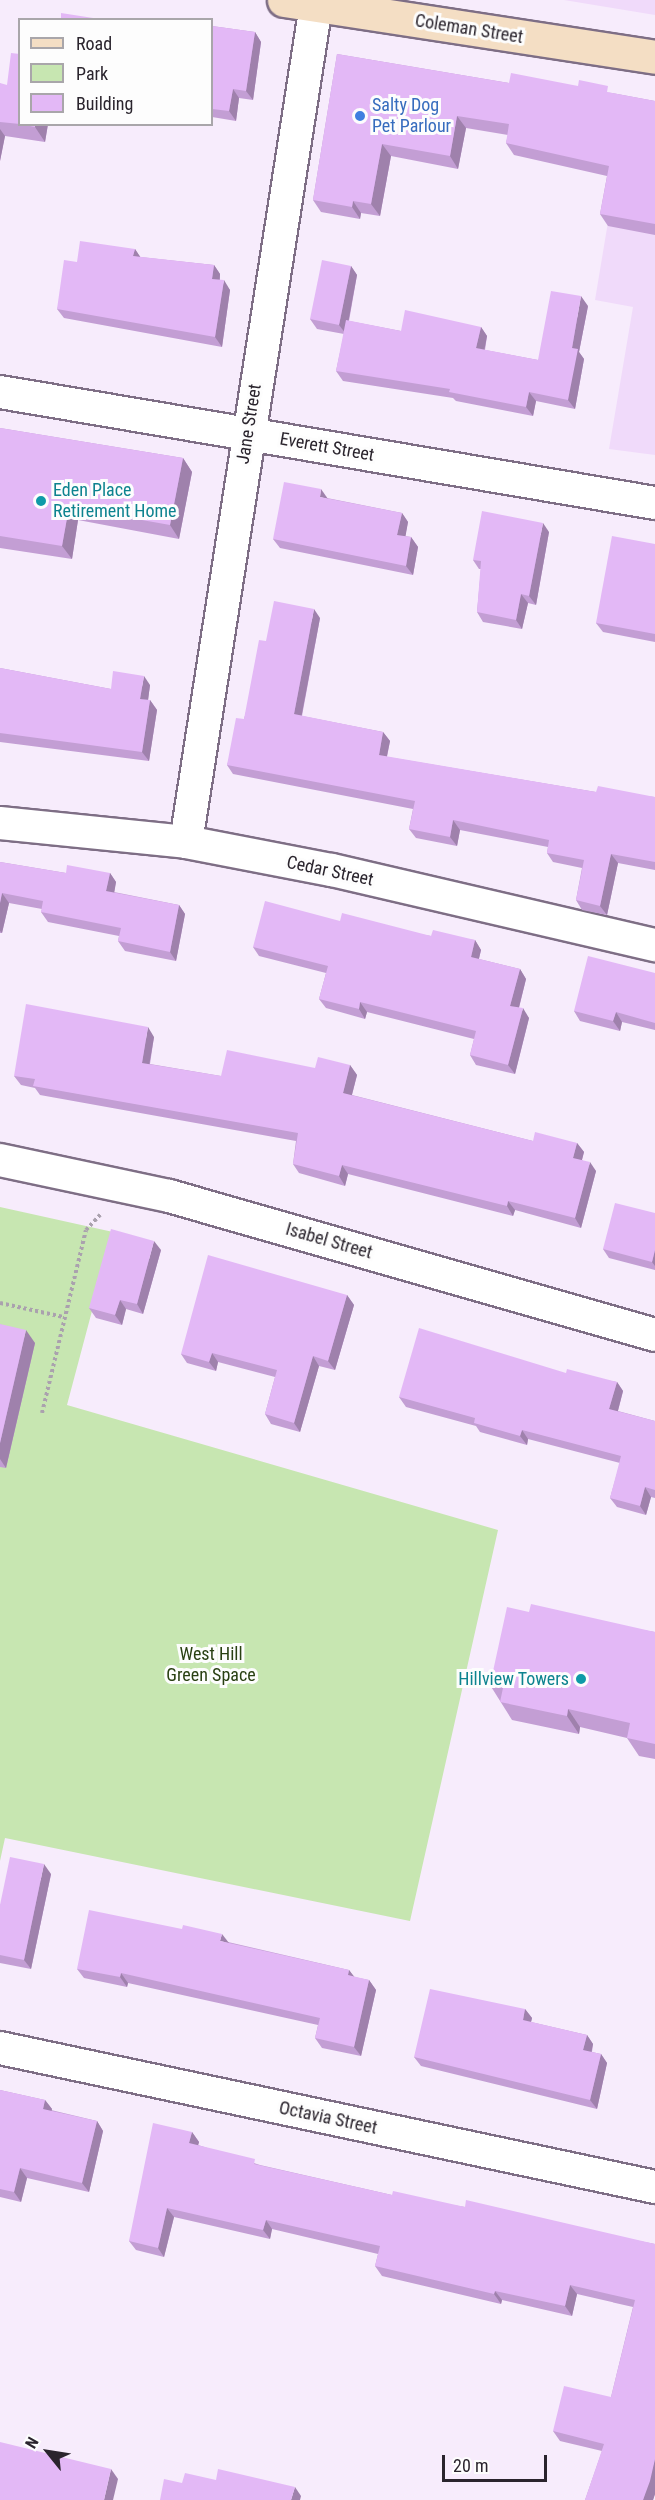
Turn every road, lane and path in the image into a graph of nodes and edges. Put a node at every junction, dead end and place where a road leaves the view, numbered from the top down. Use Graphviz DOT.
graph roads {
  1 [pos="284,0"];
  2 [pos="316,5"];
  3 [pos="655,57"];
  4 [pos="0,392"];
  5 [pos="248,434"];
  6 [pos="655,502"];
  7 [pos="0,823"];
  8 [pos="186,843"];
  9 [pos="655,945"];
  10 [pos="0,1160"];
  11 [pos="102,1213"];
  12 [pos="0,1303"];
  13 [pos="63,1317"];
  14 [pos="655,1335"];
  15 [pos="42,1413"];
  16 [pos="0,2048"];
  17 [pos="655,2187"];
  1 -- 2 [label="main road, Coleman Street"];
  2 -- 3 [label="main road, Coleman Street"];
  2 -- 5 [label="street, Jane Street"];
  4 -- 5 [label="street, Everett Street"];
  5 -- 6 [label="street, Everett Street"];
  5 -- 8 [label="street, Jane Street"];
  7 -- 8 [label="street, Cedar Street"];
  8 -- 9 [label="street, Cedar Street"];
  10 -- 14 [label="street, Isabel Street"];
  11 -- 13 [label="path"];
  12 -- 13 [label="path"];
  13 -- 15 [label="path"];
  16 -- 17 [label="street, Octavia Street"];
}
